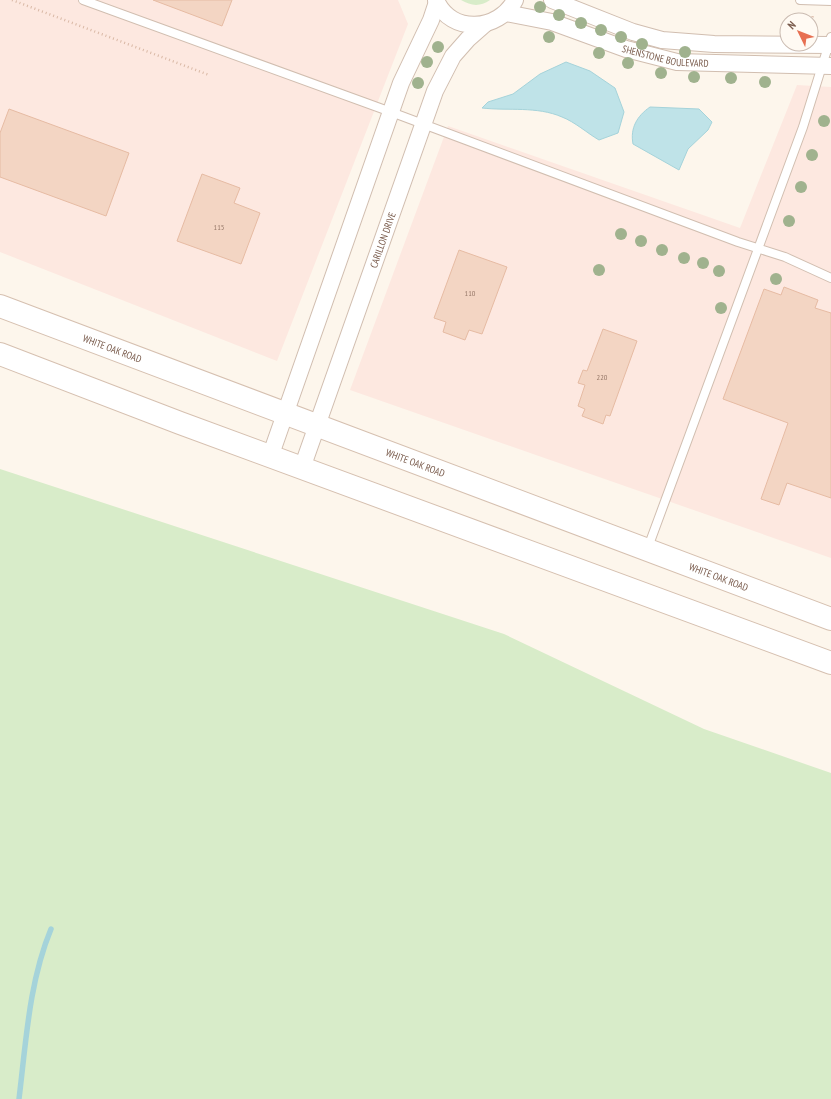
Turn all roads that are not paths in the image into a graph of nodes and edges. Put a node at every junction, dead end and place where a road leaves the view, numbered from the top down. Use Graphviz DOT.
graph roads {
  1 [pos="83,0"];
  2 [pos="552,0"];
  3 [pos="800,0"];
  4 [pos="437,1"];
  5 [pos="831,1"];
  6 [pos="510,6"];
  7 [pos="485,24"];
  8 [pos="830,42"];
  9 [pos="826,66"];
  10 [pos="391,112"];
  11 [pos="423,125"];
  12 [pos="759,249"];
  13 [pos="831,278"];
  14 [pos="0,306"];
  15 [pos="0,354"];
  16 [pos="287,414"];
  17 [pos="317,425"];
  18 [pos="270,456"];
  19 [pos="302,468"];
  20 [pos="647,550"];
  21 [pos="831,619"];
  22 [pos="831,663"];
  1 -- 10 [label="lane"];
  2 -- 8 [label="street, SHENSTONE BOULEVARD"];
  3 -- 5 [label="lane"];
  4 -- 7 [label="street"];
  4 -- 10 [label="street"];
  6 -- 7 [label="street"];
  6 -- 9 [label="street, SHENSTONE BOULEVARD"];
  7 -- 11 [label="street, CARILLON DRIVE"];
  8 -- 9 [label="lane"];
  9 -- 12 [label="lane"];
  10 -- 11 [label="lane"];
  10 -- 16 [label="street"];
  11 -- 12 [label="lane"];
  11 -- 17 [label="street, CARILLON DRIVE"];
  12 -- 13 [label="lane"];
  12 -- 20 [label="lane"];
  14 -- 16 [label="main road, WHITE OAK ROAD"];
  15 -- 18 [label="main road"];
  16 -- 17 [label="main road, WHITE OAK ROAD"];
  16 -- 18 [label="street"];
  17 -- 19 [label="street, CARILLON DRIVE"];
  17 -- 20 [label="main road, WHITE OAK ROAD"];
  18 -- 19 [label="main road"];
  19 -- 22 [label="main road"];
  20 -- 21 [label="main road, WHITE OAK ROAD"];
}
